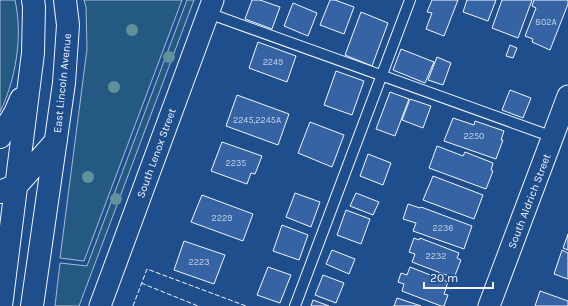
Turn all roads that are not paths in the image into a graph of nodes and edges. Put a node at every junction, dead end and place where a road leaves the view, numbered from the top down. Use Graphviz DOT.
graph roads {
  1 [pos="33,0"];
  2 [pos="65,0"];
  3 [pos="410,0"];
  4 [pos="210,7"];
  5 [pos="381,76"];
  6 [pos="29,81"];
  7 [pos="568,96"];
  8 [pos="559,131"];
  9 [pos="0,137"];
  10 [pos="56,141"];
  11 [pos="8,188"];
  12 [pos="1,306"];
  13 [pos="32,306"];
  14 [pos="100,306"];
  15 [pos="295,306"];
  16 [pos="490,306"];
  1 -- 6 [label="main road"];
  2 -- 10 [label="main road, East Lincoln Avenue"];
  3 -- 5 [label="lane"];
  4 -- 5 [label="lane"];
  4 -- 14 [label="street, South Lenox Street"];
  5 -- 8 [label="lane"];
  5 -- 15 [label="lane"];
  6 -- 9 [label="main road"];
  6 -- 11 [label="main road"];
  7 -- 8 [label="street, South Aldrich Street"];
  8 -- 16 [label="street, South Aldrich Street"];
  10 -- 11 [label="main road"];
  10 -- 13 [label="main road, East Lincoln Avenue"];
  11 -- 12 [label="main road"];
}
